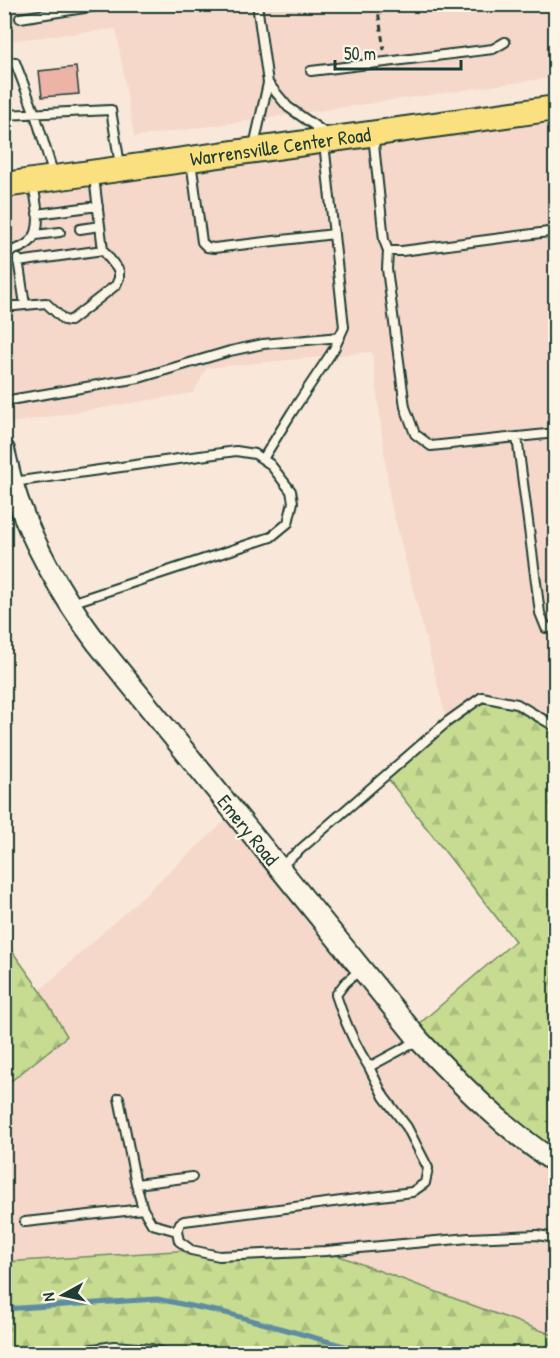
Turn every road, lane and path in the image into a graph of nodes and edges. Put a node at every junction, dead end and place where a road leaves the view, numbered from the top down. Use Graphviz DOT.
graph roads {
  1 [pos="110,4"];
  2 [pos="257,4"];
  3 [pos="377,4"];
  4 [pos="20,18"];
  5 [pos="505,42"];
  6 [pos="384,52"];
  7 [pos="4,63"];
  8 [pos="311,71"];
  9 [pos="268,83"];
  10 [pos="555,108"];
  11 [pos="34,114"];
  12 [pos="4,115"];
  13 [pos="373,134"];
  14 [pos="329,140"];
  15 [pos="252,151"];
  16 [pos="191,159"];
  17 [pos="121,169"];
  18 [pos="93,172"];
  19 [pos="44,180"];
  20 [pos="4,185"];
  21 [pos="98,206"];
  22 [pos="37,214"];
  23 [pos="100,226"];
  24 [pos="80,230"];
  25 [pos="555,231"];
  26 [pos="60,232"];
  27 [pos="334,234"];
  28 [pos="36,235"];
  29 [pos="16,250"];
  30 [pos="103,250"];
  31 [pos="388,251"];
  32 [pos="4,252"];
  33 [pos="18,262"];
  34 [pos="25,305"];
  35 [pos="4,307"];
  36 [pos="340,336"];
  37 [pos="4,401"];
  38 [pos="555,433"];
  39 [pos="517,437"];
  40 [pos="5,451"];
  41 [pos="263,459"];
  42 [pos="12,483"];
  43 [pos="70,604"];
  44 [pos="555,627"];
  45 [pos="555,727"];
  46 [pos="278,868"];
  47 [pos="361,969"];
  48 [pos="419,1040"];
  49 [pos="369,1067"];
  50 [pos="119,1098"];
  51 [pos="555,1163"];
  52 [pos="192,1177"];
  53 [pos="136,1184"];
  54 [pos="143,1209"];
  55 [pos="25,1222"];
  56 [pos="177,1231"];
  57 [pos="555,1238"];
  58 [pos="59,1353"];
  59 [pos="168,1353"];
  1 -- 4 [label="lane"];
  2 -- 9 [label="lane"];
  3 -- 6 [label="path"];
  5 -- 8 [label="lane"];
  7 -- 11 [label="lane"];
  9 -- 14 [label="lane"];
  9 -- 15 [label="lane"];
  10 -- 13 [label="main road, Warrensville Center Road"];
  11 -- 12 [label="lane"];
  11 -- 17 [label="lane"];
  11 -- 19 [label="lane"];
  13 -- 14 [label="main road, Warrensville Center Road"];
  13 -- 31 [label="lane"];
  14 -- 15 [label="main road, Warrensville Center Road"];
  14 -- 27 [label="lane"];
  15 -- 16 [label="main road, Warrensville Center Road"];
  16 -- 17 [label="main road, Warrensville Center Road"];
  16 -- 27 [label="lane"];
  17 -- 18 [label="main road, Warrensville Center Road"];
  18 -- 19 [label="main road, Warrensville Center Road"];
  18 -- 21 [label="lane"];
  19 -- 20 [label="main road, Warrensville Center Road"];
  19 -- 22 [label="lane"];
  21 -- 22 [label="lane"];
  21 -- 23 [label="lane"];
  22 -- 28 [label="lane"];
  23 -- 24 [label="lane"];
  23 -- 30 [label="lane"];
  25 -- 31 [label="lane"];
  26 -- 28 [label="lane"];
  27 -- 36 [label="lane"];
  28 -- 29 [label="lane"];
  29 -- 32 [label="lane"];
  29 -- 33 [label="lane"];
  30 -- 33 [label="lane"];
  30 -- 34 [label="lane"];
  31 -- 39 [label="lane"];
  33 -- 34 [label="lane"];
  34 -- 35 [label="lane"];
  36 -- 37 [label="lane"];
  36 -- 41 [label="lane"];
  38 -- 39 [label="lane"];
  39 -- 44 [label="lane"];
  40 -- 42 [label="street, Emery Road"];
  41 -- 42 [label="lane"];
  41 -- 43 [label="lane"];
  42 -- 43 [label="street, Emery Road"];
  43 -- 46 [label="street, Emery Road"];
  45 -- 46 [label="lane"];
  46 -- 47 [label="street, Emery Road"];
  47 -- 48 [label="street, Emery Road"];
  47 -- 49 [label="lane"];
  48 -- 49 [label="lane"];
  48 -- 51 [label="street, Emery Road"];
  49 -- 56 [label="lane"];
  50 -- 53 [label="lane"];
  52 -- 53 [label="lane"];
  53 -- 54 [label="lane"];
  54 -- 55 [label="lane"];
  54 -- 56 [label="lane"];
  56 -- 57 [label="lane"];
  58 -- 59 [label="lane"];
}
